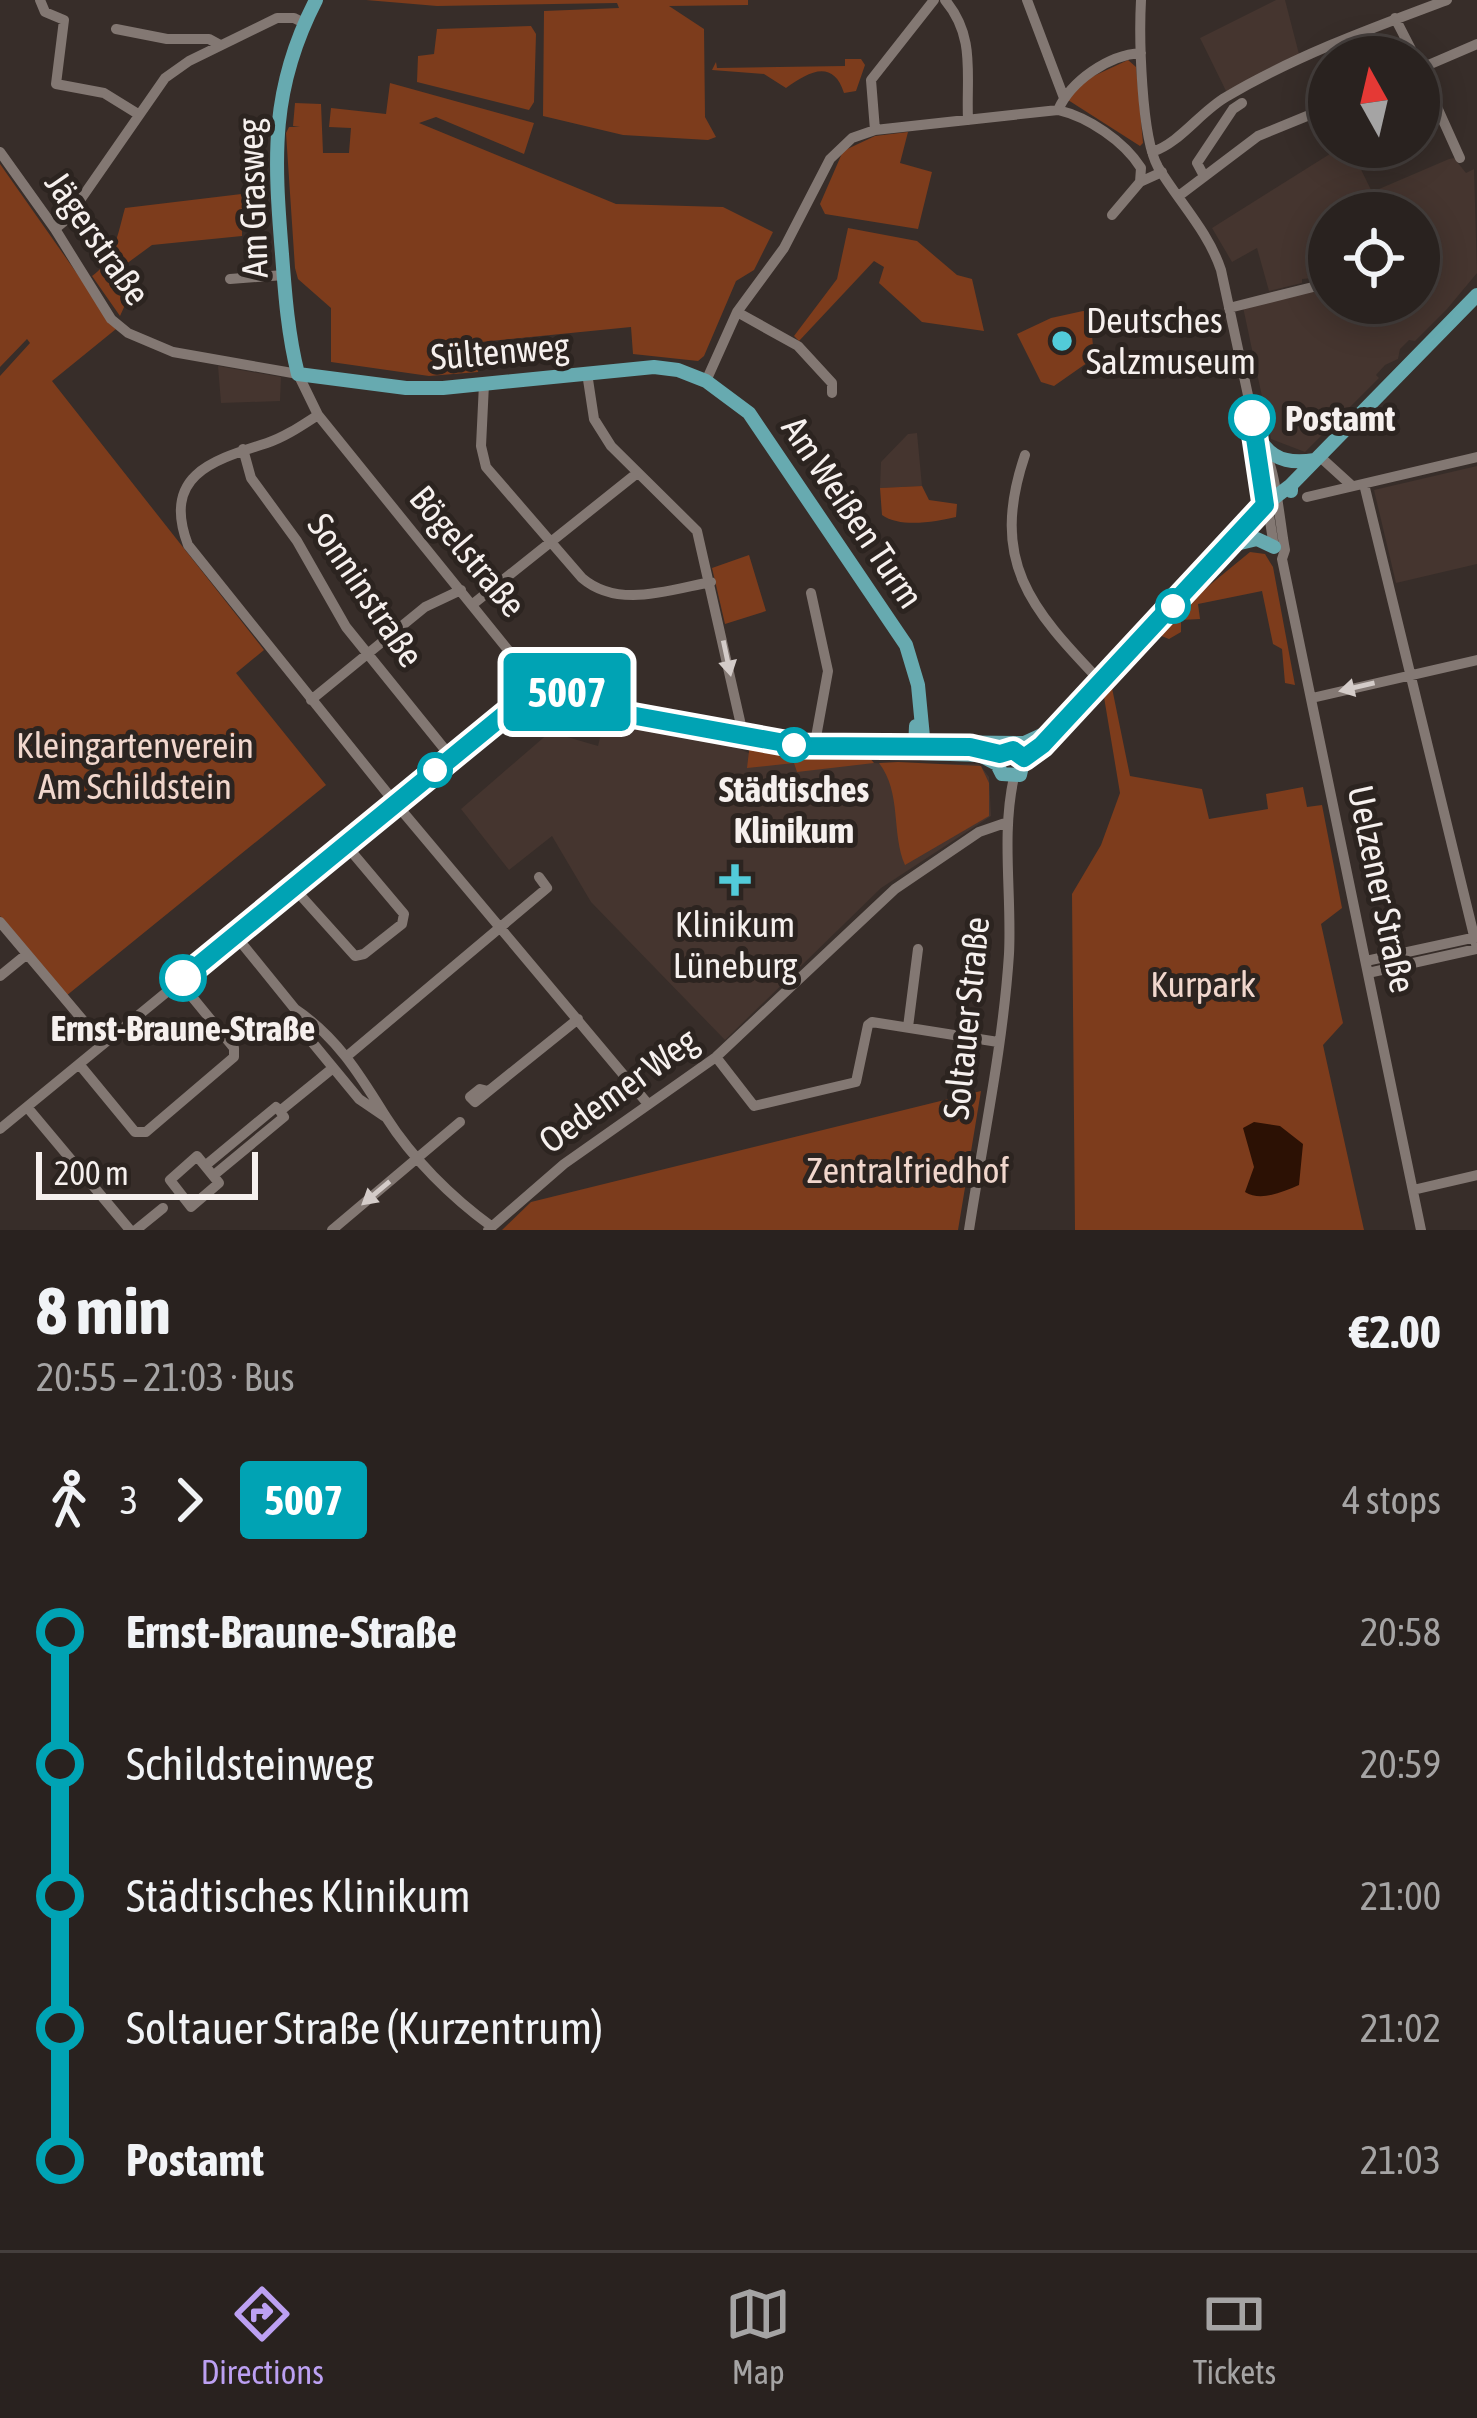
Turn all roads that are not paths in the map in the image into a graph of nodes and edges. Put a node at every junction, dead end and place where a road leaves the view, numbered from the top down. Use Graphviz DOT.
graph roads {
  1 [pos="40,0"];
  2 [pos="316,0"];
  3 [pos="934,0"];
  4 [pos="945,0"];
  5 [pos="1027,0"];
  6 [pos="1141,0"];
  7 [pos="1447,0"];
  8 [pos="1395,18"];
  9 [pos="304,23"];
  10 [pos="116,29"];
  11 [pos="1404,36"];
  12 [pos="1477,44"];
  13 [pos="220,45"];
  14 [pos="1141,59"];
  15 [pos="1440,59"];
  16 [pos="1064,98"];
  17 [pos="1242,103"];
  18 [pos="1058,110"];
  19 [pos="138,114"];
  20 [pos="1440,114"];
  21 [pos="1308,115"];
  22 [pos="968,120"];
  23 [pos="875,130"];
  24 [pos="1121,145"];
  25 [pos="0,152"];
  26 [pos="1460,158"];
  27 [pos="1157,162"];
  28 [pos="1204,176"];
  29 [pos="1140,182"];
  30 [pos="1180,194"];
  31 [pos="1112,215"];
  32 [pos="56,230"];
  33 [pos="284,275"];
  34 [pos="230,279"];
  35 [pos="1308,288"];
  36 [pos="1477,295"];
  37 [pos="1229,308"];
  38 [pos="736,312"];
  39 [pos="586,373"];
  40 [pos="298,374"];
  41 [pos="706,381"];
  42 [pos="484,384"];
  43 [pos="832,393"];
  44 [pos="318,416"];
  45 [pos="1260,440"];
  46 [pos="243,449"];
  47 [pos="1025,455"];
  48 [pos="1317,458"];
  49 [pos="1477,458"];
  50 [pos="636,474"];
  51 [pos="1359,485"];
  52 [pos="1307,496"];
  53 [pos="1270,505"];
  54 [pos="549,542"];
  55 [pos="1236,544"];
  56 [pos="1278,553"];
  57 [pos="1221,554"];
  58 [pos="711,582"];
  59 [pos="460,590"];
  60 [pos="812,593"];
  61 [pos="473,604"];
  62 [pos="367,653"];
  63 [pos="1477,659"];
  64 [pos="1411,675"];
  65 [pos="1101,682"];
  66 [pos="538,687"];
  67 [pos="1315,697"];
  68 [pos="311,700"];
  69 [pos="1059,727"];
  70 [pos="743,734"];
  71 [pos="920,744"];
  72 [pos="967,745"];
  73 [pos="814,748"];
  74 [pos="451,757"];
  75 [pos="1024,758"];
  76 [pos="1003,767"];
  77 [pos="395,802"];
  78 [pos="1008,817"];
  79 [pos="345,844"];
  80 [pos="538,877"];
  81 [pos="293,886"];
  82 [pos="0,922"];
  83 [pos="499,927"];
  84 [pos="235,935"];
  85 [pos="1476,943"];
  86 [pos="918,949"];
  87 [pos="27,954"];
  88 [pos="1367,967"];
  89 [pos="0,976"];
  90 [pos="178,982"];
  91 [pos="295,1009"];
  92 [pos="578,1019"];
  93 [pos="908,1027"];
  94 [pos="998,1042"];
  95 [pos="103,1044"];
  96 [pos="346,1057"];
  97 [pos="716,1057"];
  98 [pos="79,1064"];
  99 [pos="333,1068"];
  100 [pos="488,1091"];
  101 [pos="648,1105"];
  102 [pos="26,1107"];
  103 [pos="387,1119"];
  104 [pos="460,1122"];
  105 [pos="0,1129"];
  106 [pos="419,1156"];
  107 [pos="210,1170"];
  108 [pos="1477,1175"];
  109 [pos="1413,1190"];
  110 [pos="171,1202"];
  111 [pos="489,1228"];
  112 [pos="133,1230"];
  113 [pos="332,1230"];
  114 [pos="969,1230"];
  115 [pos="1421,1230"];
  1 -- 19 [label="street"];
  2 -- 9 [label="main road, Am Grasweg"];
  3 -- 23 [label="street"];
  4 -- 22 [label="street"];
  5 -- 16 [label="street"];
  6 -- 14 [label="street"];
  7 -- 8 [label="street"];
  8 -- 11 [label="street"];
  8 -- 27 [label="street"];
  9 -- 13 [label="street"];
  9 -- 33 [label="main road, Am Grasweg"];
  10 -- 13 [label="street"];
  12 -- 15 [label="street"];
  13 -- 19 [label="street"];
  14 -- 16 [label="street"];
  14 -- 27 [label="street"];
  16 -- 18 [label="street"];
  17 -- 28 [label="street"];
  18 -- 22 [label="street"];
  18 -- 24 [label="street"];
  19 -- 32 [label="street"];
  20 -- 26 [label="street"];
  21 -- 28 [label="street"];
  22 -- 23 [label="street"];
  23 -- 38 [label="street"];
  24 -- 27 [label="street"];
  24 -- 29 [label="street"];
  25 -- 32 [label="street, Jägerstraße"];
  27 -- 29 [label="street"];
  27 -- 30 [label="street, Uelzener Straße"];
  28 -- 30 [label="street"];
  29 -- 31 [label="street"];
  30 -- 37 [label="street, Uelzener Straße"];
  32 -- 40 [label="street, Jägerstraße"];
  33 -- 34 [label="street"];
  33 -- 40 [label="main road, Am Grasweg"];
  35 -- 37 [label="street"];
  36 -- 48 [label="main road"];
  37 -- 45 [label="street, Uelzener Straße"];
  38 -- 41 [label="street"];
  38 -- 43 [label="street"];
  39 -- 41 [label="main road, Sültenweg"];
  39 -- 42 [label="main road, Sültenweg"];
  39 -- 50 [label="street"];
  40 -- 42 [label="main road, Sültenweg"];
  40 -- 44 [label="street, Bögelstraße"];
  41 -- 71 [label="main road, Am Weißen Turm"];
  42 -- 54 [label="street"];
  44 -- 46 [label="street"];
  44 -- 59 [label="street, Bögelstraße"];
  45 -- 48 [label="main road"];
  45 -- 53 [label="street, Uelzener Straße"];
  46 -- 62 [label="street, Sonninstraße"];
  46 -- 68 [label="street"];
  47 -- 65 [label="street"];
  48 -- 51 [label="street"];
  48 -- 53 [label="main road"];
  49 -- 51 [label="street"];
  50 -- 54 [label="street"];
  50 -- 58 [label="street"];
  51 -- 52 [label="street"];
  51 -- 64 [label="street"];
  53 -- 55 [label="main road, Soltauer Straße"];
  53 -- 56 [label="street, Uelzener Straße"];
  53 -- 57 [label="main road, Soltauer Straße"];
  54 -- 58 [label="street"];
  54 -- 61 [label="street"];
  55 -- 56 [label="main road"];
  55 -- 57 [label="main road, Soltauer Straße"];
  56 -- 67 [label="street, Uelzener Straße"];
  57 -- 65 [label="main road, Soltauer Straße"];
  58 -- 70 [label="street, one-way"];
  59 -- 61 [label="street, Bögelstraße"];
  59 -- 62 [label="street"];
  60 -- 73 [label="street"];
  61 -- 66 [label="street, Bögelstraße"];
  62 -- 68 [label="street"];
  62 -- 74 [label="street, Sonninstraße"];
  63 -- 64 [label="street"];
  64 -- 67 [label="street, one-way"];
  64 -- 85 [label="street"];
  65 -- 69 [label="main road, Soltauer Straße"];
  66 -- 70 [label="street"];
  66 -- 74 [label="street"];
  67 -- 88 [label="street, Uelzener Straße"];
  68 -- 77 [label="street"];
  69 -- 72 [label="main road"];
  69 -- 75 [label="main road, Soltauer Straße"];
  70 -- 73 [label="street"];
  71 -- 72 [label="main road"];
  71 -- 73 [label="street"];
  71 -- 76 [label="main road"];
  72 -- 76 [label="main road"];
  74 -- 77 [label="street"];
  75 -- 76 [label="main road, Soltauer Straße"];
  75 -- 76 [label="main road"];
  76 -- 78 [label="street, Soltauer Straße"];
  77 -- 79 [label="street"];
  77 -- 83 [label="street"];
  78 -- 94 [label="street, Soltauer Straße"];
  78 -- 97 [label="street, Oedemer Weg"];
  79 -- 81 [label="street"];
  79 -- 81 [label="street"];
  80 -- 83 [label="street"];
  81 -- 84 [label="street"];
  82 -- 87 [label="street"];
  83 -- 92 [label="street"];
  83 -- 96 [label="street"];
  84 -- 90 [label="street"];
  84 -- 91 [label="street"];
  85 -- 88 [label="street"];
  86 -- 93 [label="street"];
  87 -- 89 [label="street"];
  87 -- 95 [label="street"];
  88 -- 109 [label="street, Uelzener Straße"];
  90 -- 95 [label="street"];
  90 -- 98 [label="street"];
  91 -- 96 [label="street"];
  91 -- 99 [label="street"];
  92 -- 100 [label="street"];
  92 -- 101 [label="street"];
  93 -- 94 [label="street"];
  93 -- 97 [label="street"];
  94 -- 114 [label="street, Soltauer Straße"];
  95 -- 98 [label="street"];
  96 -- 103 [label="street"];
  97 -- 101 [label="street, Oedemer Weg"];
  98 -- 102 [label="street"];
  99 -- 103 [label="street"];
  99 -- 107 [label="street"];
  101 -- 111 [label="street, Oedemer Weg"];
  102 -- 105 [label="street"];
  102 -- 112 [label="street"];
  103 -- 106 [label="street"];
  104 -- 106 [label="street"];
  106 -- 111 [label="street"];
  106 -- 113 [label="street, one-way"];
  107 -- 110 [label="street"];
  107 -- 110 [label="street"];
  108 -- 109 [label="street"];
  109 -- 115 [label="street, Uelzener Straße"];
  110 -- 112 [label="street"];
}
